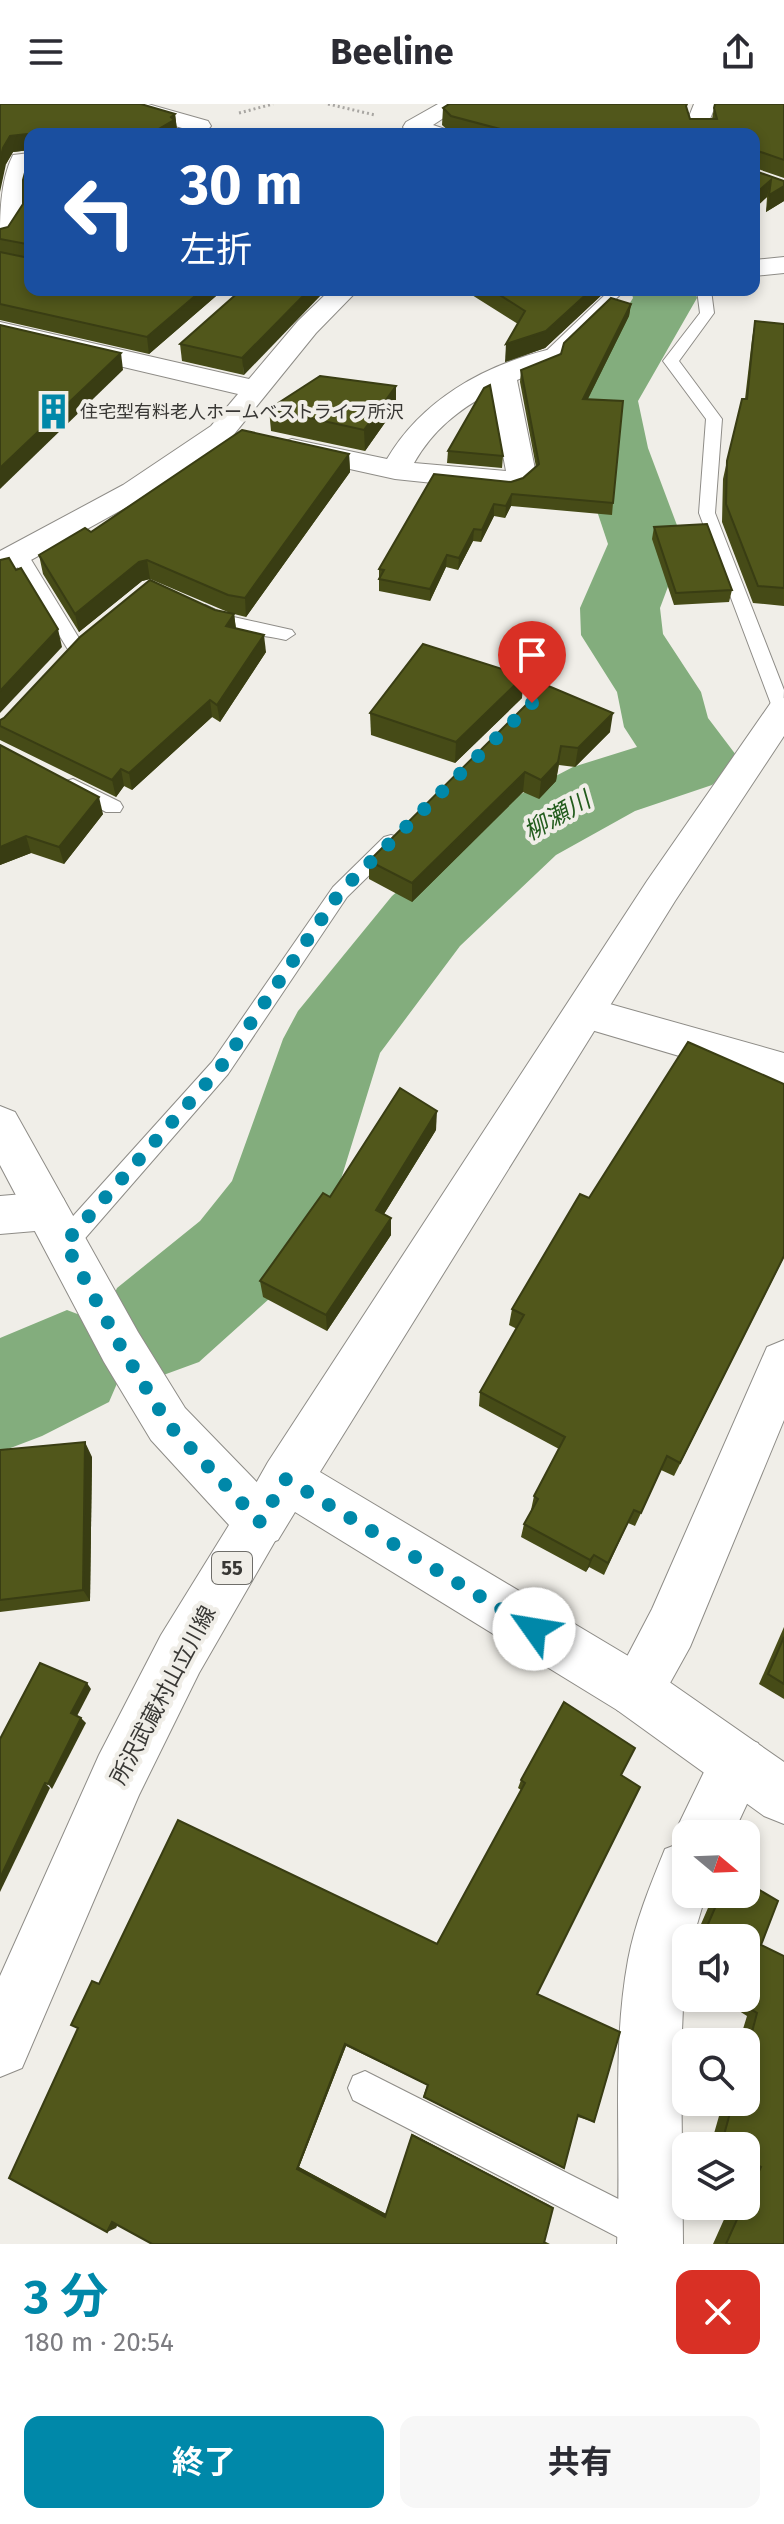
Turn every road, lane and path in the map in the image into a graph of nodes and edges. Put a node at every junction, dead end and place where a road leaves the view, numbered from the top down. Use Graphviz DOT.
graph roads {
  1 [pos="124,104"];
  2 [pos="328,104"];
  3 [pos="454,104"];
  4 [pos="705,104"];
  5 [pos="414,127"];
  6 [pos="197,128"];
  7 [pos="417,128"];
  8 [pos="699,128"];
  9 [pos="24,160"];
  10 [pos="6,208"];
  11 [pos="0,237"];
  12 [pos="784,265"];
  13 [pos="760,267"];
  14 [pos="339,296"];
  15 [pos="612,296"];
  16 [pos="705,296"];
  17 [pos="0,330"];
  18 [pos="178,347"];
  19 [pos="547,358"];
  20 [pos="156,366"];
  21 [pos="502,375"];
  22 [pos="254,389"];
  23 [pos="244,437"];
  24 [pos="395,470"];
  25 [pos="9,558"];
  26 [pos="187,604"];
  27 [pos="286,634"];
  28 [pos="77,649"];
  29 [pos="783,711"];
  30 [pos="56,778"];
  31 [pos="113,807"];
  32 [pos="408,826"];
  33 [pos="585,1013"];
  34 [pos="784,1070"];
  35 [pos="0,1124"];
  36 [pos="37,1223"];
  37 [pos="784,1362"];
  38 [pos="273,1501"];
  39 [pos="636,1691"];
  40 [pos="738,1763"];
  41 [pos="784,1796"];
  42 [pos="710,1820"];
  43 [pos="672,1903"];
  44 [pos="0,2046"];
  45 [pos="365,2088"];
  46 [pos="650,2239"];
  1 -- 6 [label="street"];
  2 -- 5 [label="path"];
  3 -- 5 [label="street"];
  4 -- 8 [label="street"];
  5 -- 7 [label="street"];
  9 -- 10 [label="street"];
  10 -- 11 [label="street"];
  12 -- 13 [label="street"];
  14 -- 22 [label="street"];
  15 -- 19 [label="lane"];
  16 -- 29 [label="lane"];
  17 -- 20 [label="street"];
  18 -- 20 [label="street"];
  19 -- 21 [label="street"];
  20 -- 22 [label="street"];
  21 -- 24 [label="street"];
  21 -- 24 [label="street"];
  22 -- 23 [label="street"];
  23 -- 24 [label="street"];
  23 -- 25 [label="street"];
  25 -- 28 [label="lane"];
  26 -- 27 [label="lane"];
  29 -- 33 [label="street, 所沢武蔵村山立川線"];
  30 -- 31 [label="lane"];
  32 -- 36 [label="lane"];
  33 -- 34 [label="street"];
  33 -- 38 [label="street, 所沢武蔵村山立川線"];
  35 -- 36 [label="street, 55"];
  36 -- 38 [label="street, 55"];
  37 -- 39 [label="street"];
  38 -- 39 [label="street"];
  38 -- 44 [label="street, 所沢武蔵村山立川線 / 55"];
  39 -- 40 [label="street"];
  40 -- 41 [label="street"];
  40 -- 42 [label="street"];
  43 -- 46 [label="street"];
  45 -- 46 [label="lane"];
}
